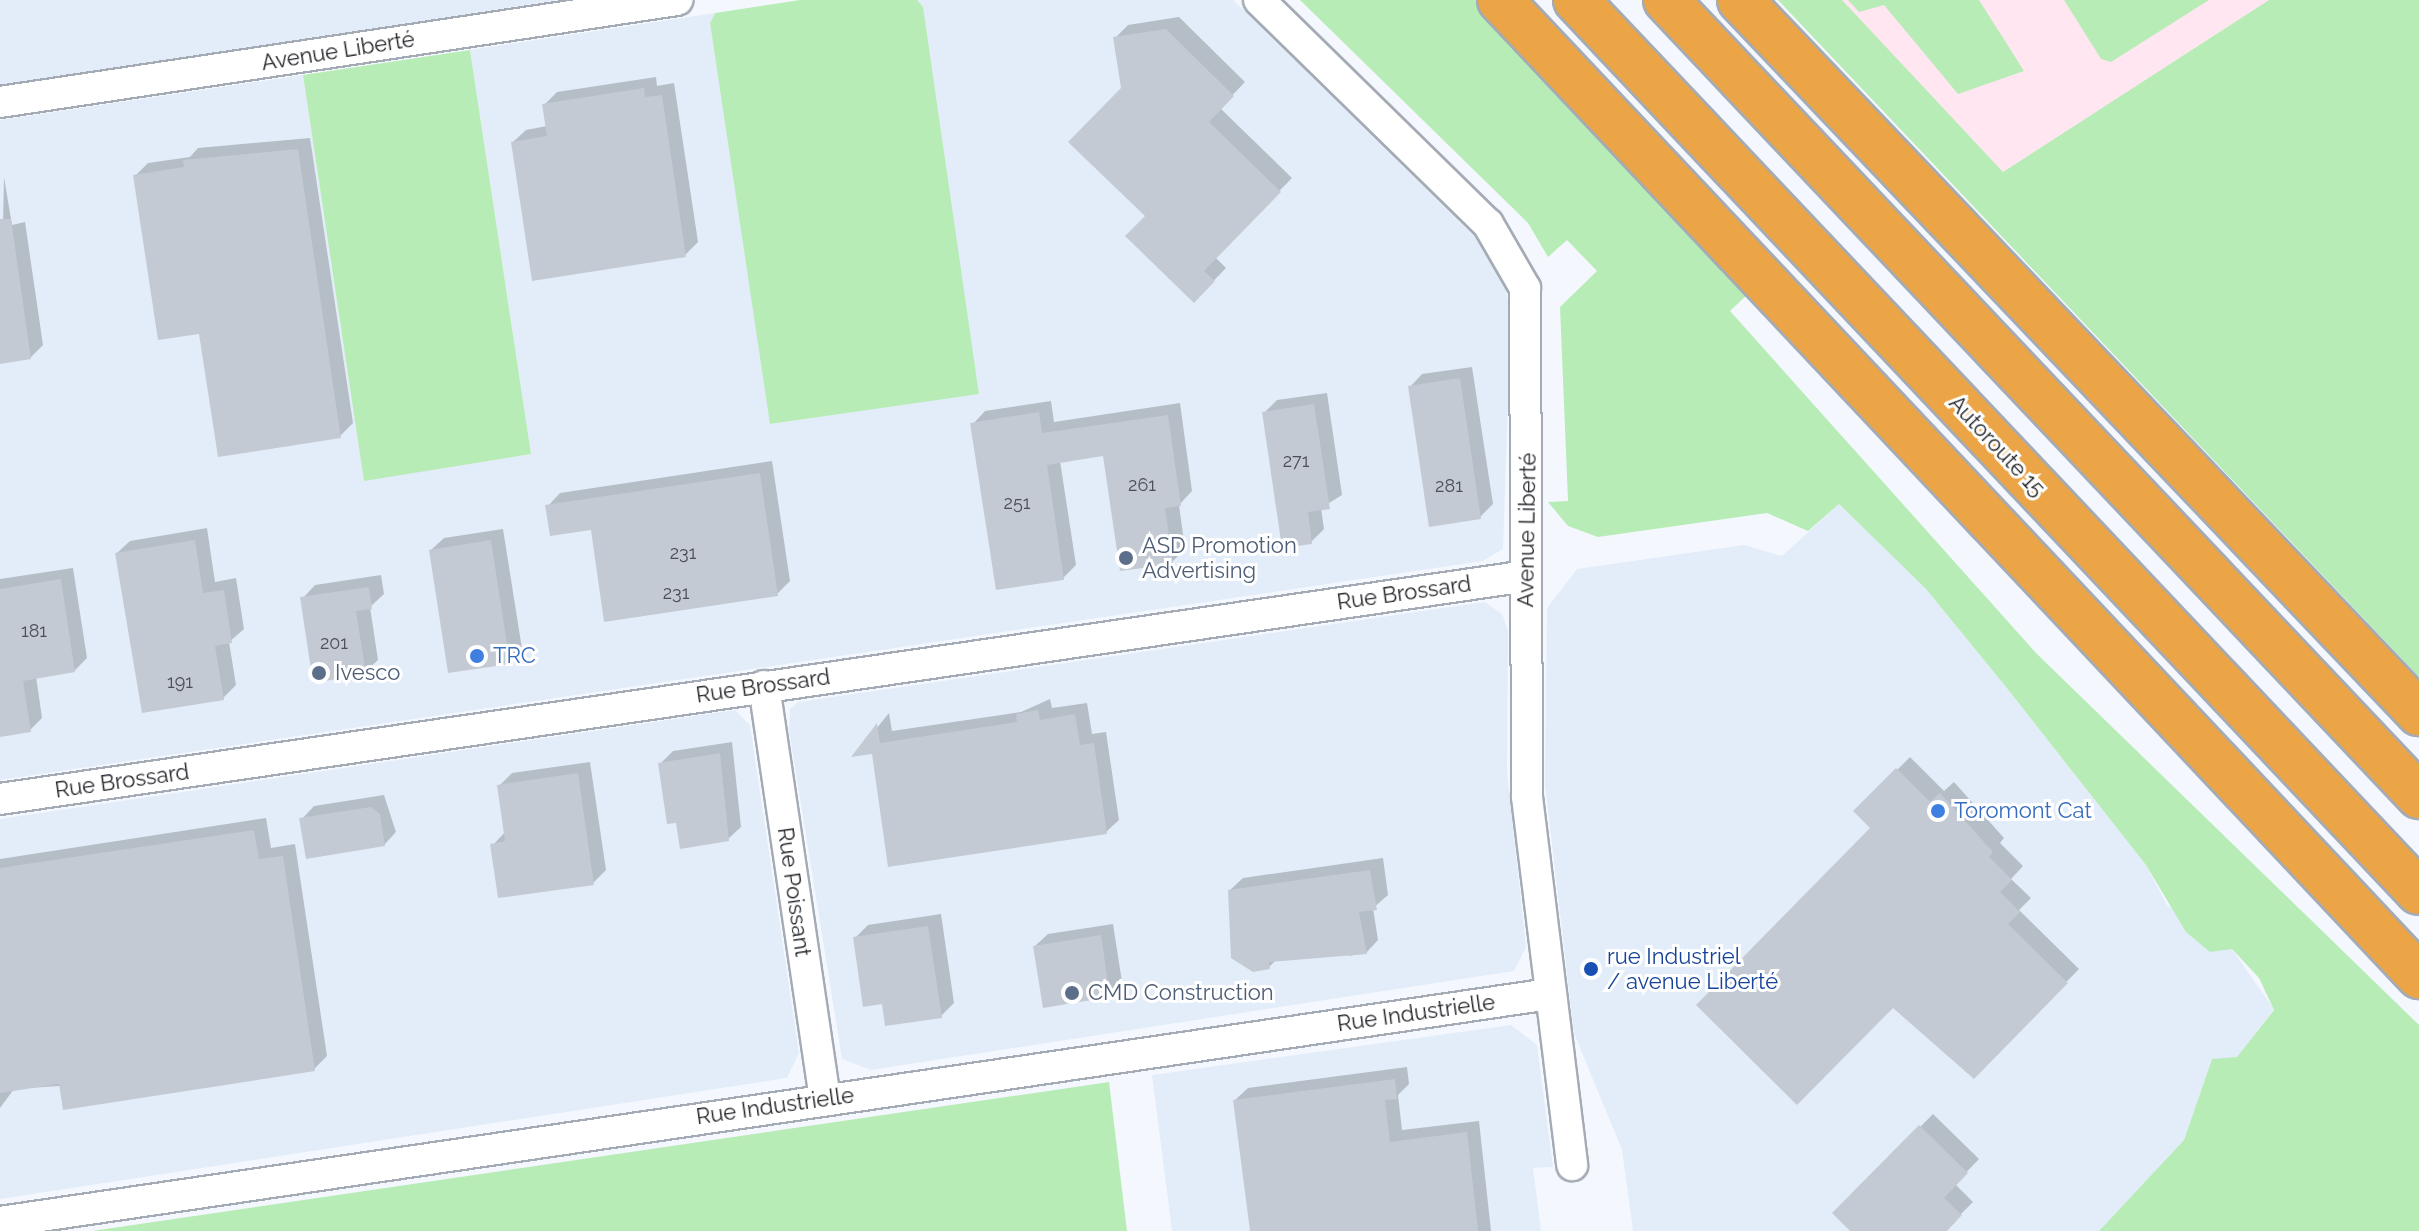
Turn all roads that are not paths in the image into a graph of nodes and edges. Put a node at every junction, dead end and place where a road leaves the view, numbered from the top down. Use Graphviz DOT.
graph roads {
  1 [pos="677,0"];
  2 [pos="1259,0"];
  3 [pos="1500,0"];
  4 [pos="1576,0"];
  5 [pos="1666,0"];
  6 [pos="1740,0"];
  7 [pos="0,102"];
  8 [pos="1526,576"];
  9 [pos="764,686"];
  10 [pos="2419,713"];
  11 [pos="2419,796"];
  12 [pos="0,799"];
  13 [pos="2419,892"];
  14 [pos="2419,976"];
  15 [pos="1550,994"];
  16 [pos="825,1099"];
  17 [pos="1572,1165"];
  18 [pos="0,1222"];
  1 -- 7 [label="street, Avenue Liberté"];
  2 -- 8 [label="street, Avenue Liberté"];
  3 -- 14 [label="highway"];
  4 -- 13 [label="highway, Autoroute 15"];
  5 -- 11 [label="highway"];
  6 -- 10 [label="highway"];
  8 -- 9 [label="street, Rue Brossard"];
  8 -- 15 [label="street, Avenue Liberté"];
  9 -- 12 [label="street, Rue Brossard"];
  9 -- 16 [label="street, Rue Poissant"];
  15 -- 16 [label="street, Rue Industrielle"];
  15 -- 17 [label="street, Avenue Liberté"];
  16 -- 18 [label="street, Rue Industrielle"];
}
